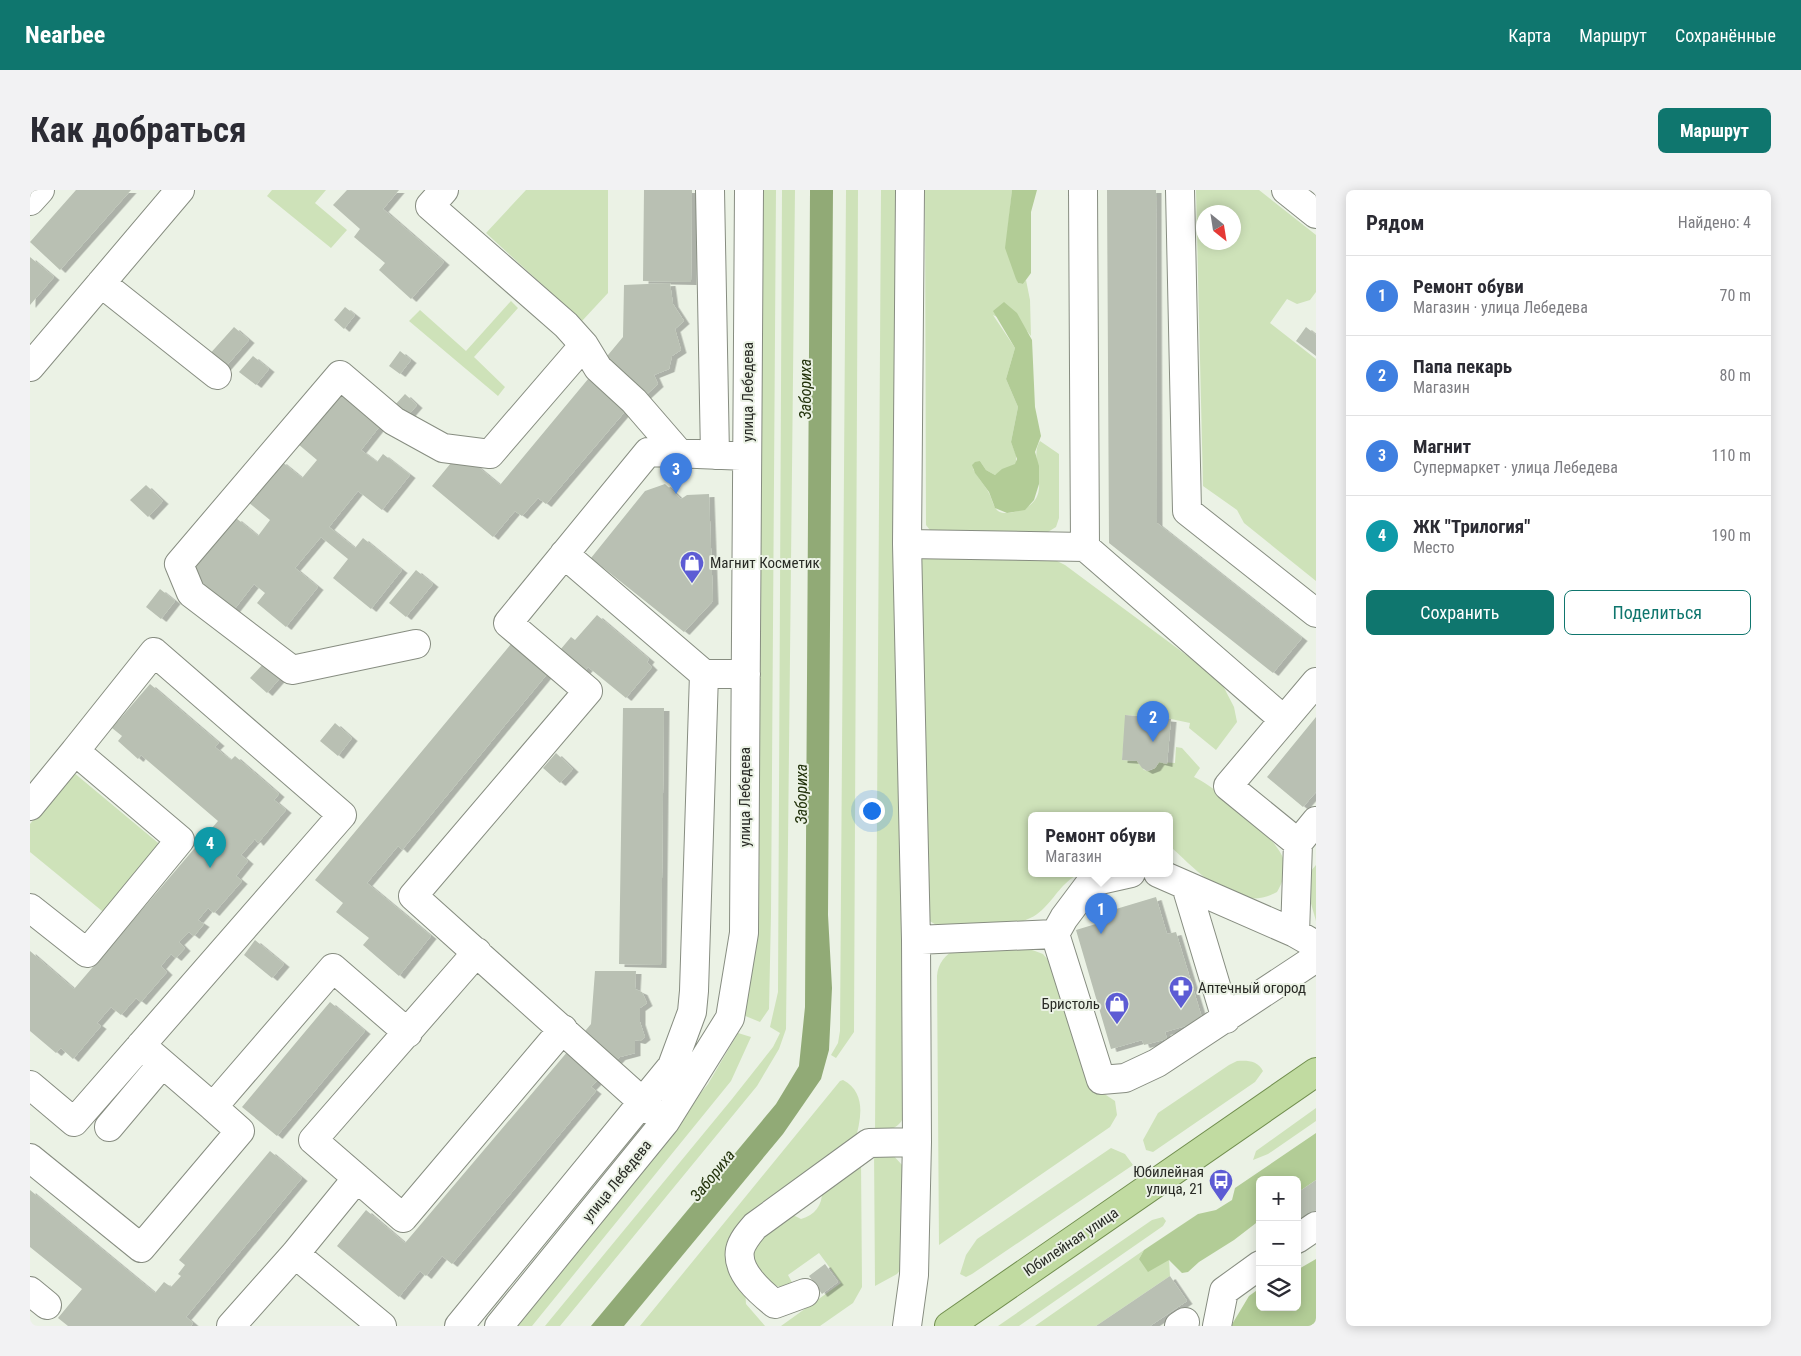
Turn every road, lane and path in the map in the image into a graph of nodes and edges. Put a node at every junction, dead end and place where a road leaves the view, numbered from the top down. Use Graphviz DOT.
graph roads {
  1 [pos="40,190"];
  2 [pos="180,190"];
  3 [pos="444,190"];
  4 [pos="710,190"];
  5 [pos="749,190"];
  6 [pos="910,190"];
  7 [pos="1084,190"];
  8 [pos="1180,190"];
  9 [pos="1286,190"];
  10 [pos="30,201"];
  11 [pos="1316,214"];
  12 [pos="101,283"];
  13 [pos="712,305"];
  14 [pos="748,306"];
  15 [pos="584,345"];
  16 [pos="30,367"];
  17 [pos="217,375"];
  18 [pos="679,453"];
  19 [pos="715,455"];
  20 [pos="747,456"];
  21 [pos="907,544"];
  22 [pos="1085,547"];
  23 [pos="564,554"];
  24 [pos="1316,613"];
  25 [pos="416,644"];
  26 [pos="704,674"];
  27 [pos="746,674"];
  28 [pos="1316,682"];
  29 [pos="1284,720"];
  30 [pos="75,751"];
  31 [pos="30,806"];
  32 [pos="1316,821"];
  33 [pos="1298,842"];
  34 [pos="1113,877"];
  35 [pos="1167,877"];
  36 [pos="1186,886"];
  37 [pos="30,908"];
  38 [pos="1055,934"];
  39 [pos="1306,939"];
  40 [pos="916,940"];
  41 [pos="477,952"];
  42 [pos="1316,958"];
  43 [pos="1226,1018"];
  44 [pos="562,1030"];
  45 [pos="408,1032"];
  46 [pos="141,1045"];
  47 [pos="162,1064"];
  48 [pos="1316,1072"];
  49 [pos="30,1085"];
  50 [pos="643,1103"];
  51 [pos="213,1108"];
  52 [pos="665,1122"];
  53 [pos="109,1127"];
  54 [pos="917,1142"];
  55 [pos="30,1158"];
  56 [pos="357,1178"];
  57 [pos="1316,1226"];
  58 [pos="1301,1236"];
  59 [pos="295,1254"];
  60 [pos="1259,1266"];
  61 [pos="805,1293"];
  62 [pos="369,1322"];
  63 [pos="232,1326"];
  64 [pos="459,1326"];
  65 [pos="499,1326"];
  66 [pos="907,1326"];
  67 [pos="949,1326"];
  68 [pos="1218,1326"];
  1 -- 10 [label="street"];
  2 -- 12 [label="street"];
  3 -- 15 [label="street"];
  4 -- 13 [label="street"];
  5 -- 14 [label="street, улица Лебедева"];
  6 -- 21 [label="street"];
  7 -- 22 [label="street"];
  8 -- 24 [label="street"];
  9 -- 11 [label="street"];
  12 -- 16 [label="street"];
  12 -- 17 [label="street"];
  13 -- 14 [label="street"];
  13 -- 19 [label="street"];
  14 -- 20 [label="street, улица Лебедева"];
  15 -- 18 [label="street"];
  15 -- 25 [label="street"];
  18 -- 19 [label="street"];
  18 -- 23 [label="street"];
  19 -- 20 [label="street"];
  20 -- 27 [label="street, улица Лебедева"];
  21 -- 22 [label="street"];
  21 -- 40 [label="street"];
  22 -- 29 [label="street"];
  23 -- 26 [label="street"];
  23 -- 41 [label="street"];
  26 -- 27 [label="street"];
  26 -- 50 [label="street"];
  27 -- 52 [label="street, улица Лебедева"];
  28 -- 29 [label="street"];
  29 -- 33 [label="street"];
  30 -- 31 [label="street"];
  30 -- 37 [label="street"];
  30 -- 46 [label="street"];
  32 -- 33 [label="street"];
  33 -- 39 [label="street"];
  34 -- 38 [label="street"];
  35 -- 36 [label="street"];
  36 -- 39 [label="street"];
  36 -- 43 [label="street"];
  38 -- 40 [label="street"];
  38 -- 43 [label="street"];
  40 -- 54 [label="street"];
  41 -- 44 [label="street"];
  41 -- 45 [label="street"];
  42 -- 43 [label="street"];
  44 -- 50 [label="street"];
  44 -- 56 [label="street"];
  45 -- 51 [label="street"];
  45 -- 56 [label="street"];
  46 -- 47 [label="street"];
  46 -- 49 [label="street"];
  47 -- 51 [label="street"];
  47 -- 53 [label="street"];
  48 -- 67 [label="main road, Юбилейная улица"];
  50 -- 52 [label="street"];
  50 -- 64 [label="street"];
  51 -- 55 [label="street"];
  52 -- 65 [label="street, улица Лебедева"];
  54 -- 61 [label="street"];
  54 -- 66 [label="street"];
  56 -- 59 [label="street"];
  57 -- 58 [label="street"];
  59 -- 62 [label="street"];
  59 -- 63 [label="street"];
  60 -- 68 [label="street"];
}
